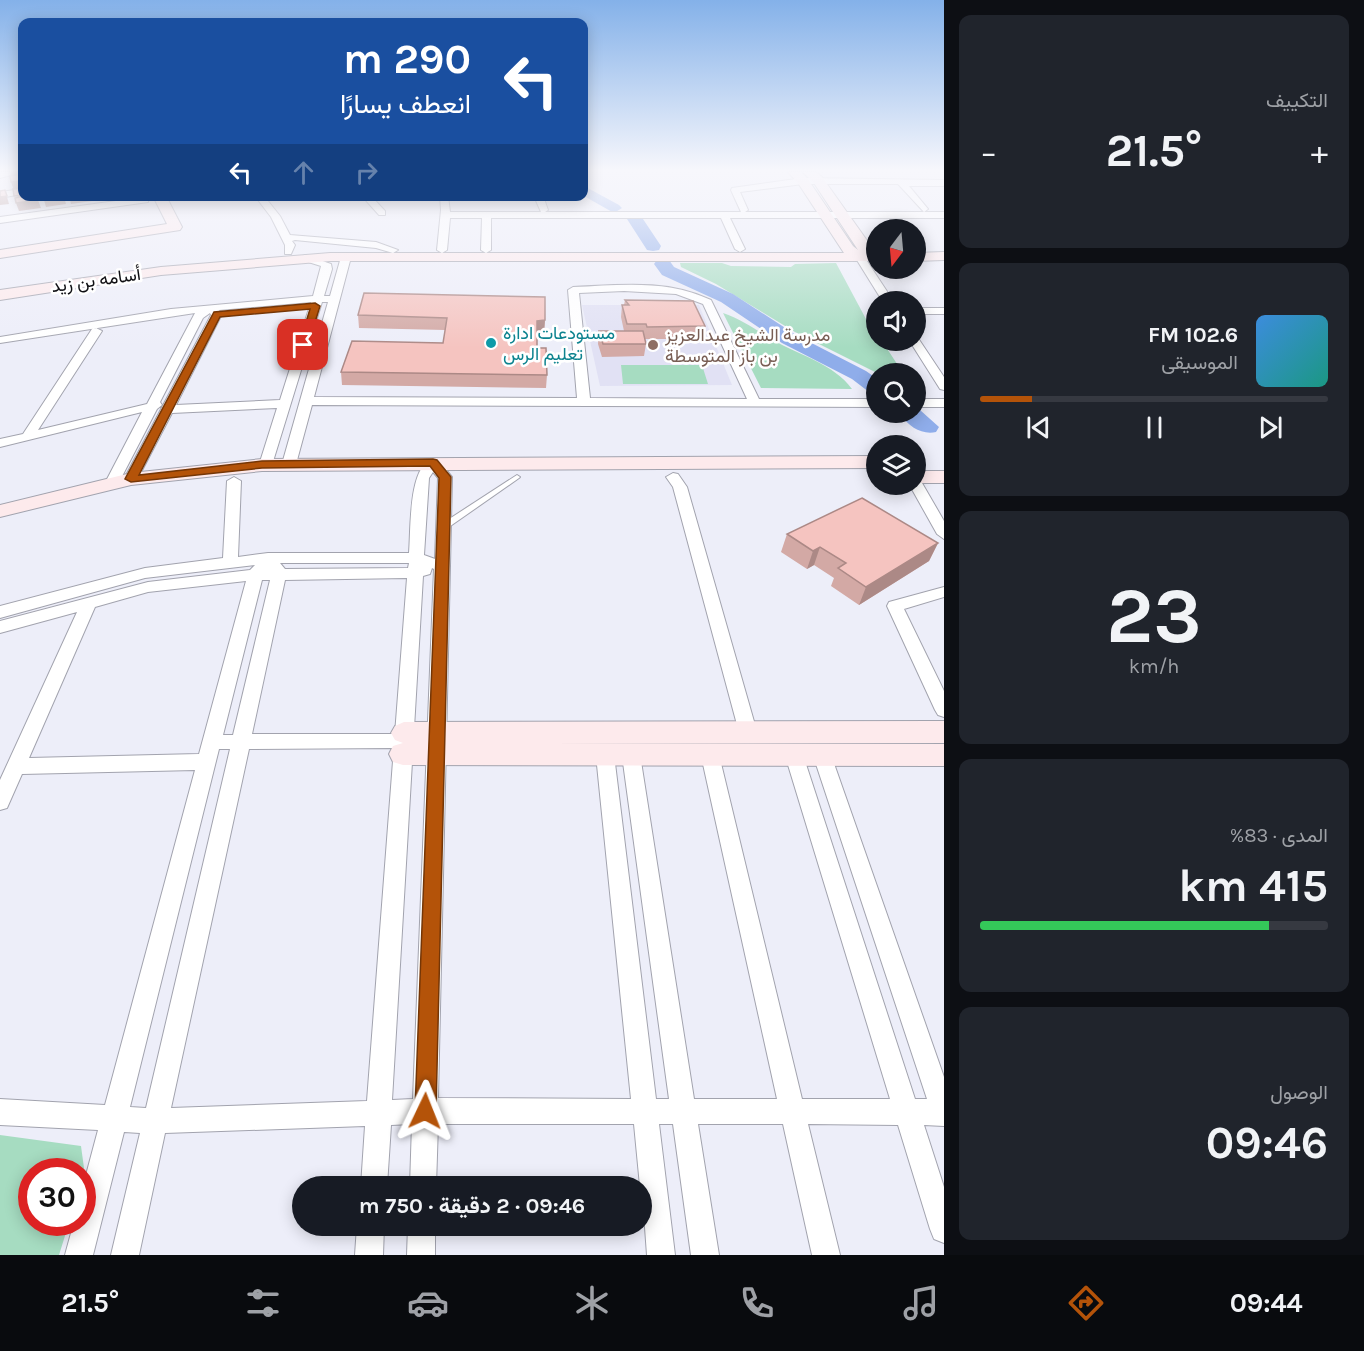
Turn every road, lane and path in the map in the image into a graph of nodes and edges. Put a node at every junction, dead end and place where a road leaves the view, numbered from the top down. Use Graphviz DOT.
graph roads {
  1 [pos="121,231"];
  2 [pos="153,231"];
  3 [pos="281,231"];
  4 [pos="444,231"];
  5 [pos="487,231"];
  6 [pos="731,231"];
  7 [pos="842,231"];
  8 [pos="852,231"];
  9 [pos="287,245"];
  10 [pos="0,249"];
  11 [pos="740,249"];
  12 [pos="926,249"];
  13 [pos="944,249"];
  14 [pos="442,250"];
  15 [pos="486,250"];
  16 [pos="865,252"];
  17 [pos="0,255"];
  18 [pos="944,256"];
  19 [pos="346,257"];
  20 [pos="926,257"];
  21 [pos="305,258"];
  22 [pos="162,267"];
  23 [pos="0,286"];
  24 [pos="884,291"];
  25 [pos="0,295"];
  26 [pos="317,302"];
  27 [pos="333,302"];
  28 [pos="214,311"];
  29 [pos="926,311"];
  30 [pos="944,311"];
  31 [pos="198,316"];
  32 [pos="96,331"];
  33 [pos="0,340"];
  34 [pos="0,348"];
  35 [pos="921,351"];
  36 [pos="944,386"];
  37 [pos="174,396"];
  38 [pos="306,401"];
  39 [pos="154,402"];
  40 [pos="584,402"];
  41 [pos="755,402"];
  42 [pos="866,403"];
  43 [pos="926,403"];
  44 [pos="944,403"];
  45 [pos="285,404"];
  46 [pos="168,409"];
  47 [pos="30,432"];
  48 [pos="0,434"];
  49 [pos="0,443"];
  50 [pos="866,462"];
  51 [pos="926,462"];
  52 [pos="944,462"];
  53 [pos="289,464"];
  54 [pos="266,465"];
  55 [pos="433,472"];
  56 [pos="517,477"];
  57 [pos="673,477"];
  58 [pos="866,477"];
  59 [pos="926,477"];
  60 [pos="944,477"];
  61 [pos="122,481"];
  62 [pos="234,481"];
  63 [pos="922,495"];
  64 [pos="0,511"];
  65 [pos="0,525"];
  66 [pos="443,527"];
  67 [pos="944,534"];
  68 [pos="230,562"];
  69 [pos="274,566"];
  70 [pos="416,566"];
  71 [pos="441,566"];
  72 [pos="255,575"];
  73 [pos="944,592"];
  74 [pos="89,603"];
  75 [pos="0,612"];
  76 [pos="0,627"];
  77 [pos="944,710"];
  78 [pos="748,732"];
  79 [pos="944,732"];
  80 [pos="241,742"];
  81 [pos="404,743"];
  82 [pos="437,743"];
  83 [pos="209,752"];
  84 [pos="618,755"];
  85 [pos="710,755"];
  86 [pos="794,755"];
  87 [pos="822,755"];
  88 [pos="944,755"];
  89 [pos="16,766"];
  90 [pos="0,802"];
  91 [pos="425,1111"];
  92 [pos="0,1112"];
  93 [pos="645,1112"];
  94 [pos="684,1112"];
  95 [pos="793,1112"];
  96 [pos="907,1112"];
  97 [pos="944,1112"];
  98 [pos="379,1113"];
  99 [pos="114,1119"];
  100 [pos="155,1121"];
  101 [pos="375,1176"];
  102 [pos="423,1176"];
  103 [pos="944,1228"];
  104 [pos="370,1236"];
  105 [pos="422,1236"];
  106 [pos="79,1255"];
  107 [pos="125,1255"];
  108 [pos="369,1255"];
  109 [pos="421,1255"];
  110 [pos="661,1255"];
  111 [pos="705,1255"];
  112 [pos="826,1255"];
  1 -- 10 [label="street"];
  2 -- 17 [label="street"];
  3 -- 9 [label="street"];
  4 -- 14 [label="street"];
  5 -- 15 [label="street"];
  6 -- 11 [label="street"];
  7 -- 16 [label="street"];
  8 -- 16 [label="street"];
  9 -- 14 [label="street, أسامه بن زيد"];
  9 -- 22 [label="street, أسامه بن زيد"];
  11 -- 15 [label="street, أسامه بن زيد"];
  11 -- 16 [label="street, أسامه بن زيد"];
  12 -- 13 [label="street"];
  14 -- 15 [label="street, أسامه بن زيد"];
  16 -- 19 [label="street, أسامه بن زيد"];
  16 -- 24 [label="street"];
  18 -- 20 [label="street"];
  19 -- 21 [label="street, أسامه بن زيد"];
  19 -- 27 [label="street"];
  21 -- 22 [label="street, أسامه بن زيد"];
  21 -- 26 [label="street"];
  22 -- 23 [label="street, أسامه بن زيد"];
  22 -- 25 [label="street, أسامه بن زيد"];
  26 -- 27 [label="street"];
  26 -- 28 [label="street"];
  26 -- 45 [label="street"];
  27 -- 38 [label="street"];
  28 -- 31 [label="street"];
  28 -- 33 [label="street"];
  28 -- 37 [label="street"];
  29 -- 30 [label="street"];
  31 -- 32 [label="street"];
  31 -- 39 [label="street"];
  32 -- 34 [label="street"];
  32 -- 47 [label="street"];
  35 -- 36 [label="street"];
  37 -- 39 [label="street"];
  37 -- 46 [label="street"];
  38 -- 40 [label="street"];
  38 -- 53 [label="street"];
  39 -- 47 [label="street"];
  39 -- 61 [label="street"];
  40 -- 41 [label="street"];
  40 -- 41 [label="street"];
  41 -- 42 [label="street"];
  43 -- 44 [label="street"];
  45 -- 46 [label="street"];
  45 -- 54 [label="street"];
  46 -- 61 [label="street"];
  47 -- 48 [label="street"];
  47 -- 49 [label="street"];
  50 -- 55 [label="street"];
  51 -- 52 [label="street"];
  53 -- 54 [label="street"];
  53 -- 55 [label="street"];
  54 -- 61 [label="street"];
  55 -- 56 [label="street"];
  55 -- 62 [label="street"];
  55 -- 66 [label="street"];
  55 -- 70 [label="street"];
  56 -- 57 [label="street"];
  56 -- 66 [label="lane"];
  57 -- 58 [label="street"];
  57 -- 78 [label="street"];
  59 -- 60 [label="street"];
  61 -- 64 [label="street"];
  62 -- 65 [label="street"];
  62 -- 68 [label="street"];
  63 -- 67 [label="street"];
  66 -- 71 [label="street"];
  68 -- 69 [label="street"];
  68 -- 75 [label="street"];
  69 -- 70 [label="street"];
  69 -- 72 [label="street"];
  69 -- 80 [label="street"];
  70 -- 71 [label="street"];
  70 -- 81 [label="street"];
  71 -- 82 [label="street"];
  72 -- 74 [label="street"];
  72 -- 83 [label="street"];
  73 -- 77 [label="street"];
  74 -- 76 [label="street"];
  74 -- 89 [label="street"];
  78 -- 79 [label="street"];
  78 -- 82 [label="street"];
  80 -- 81 [label="street"];
  80 -- 83 [label="street"];
  80 -- 100 [label="street"];
  81 -- 82 [label="street"];
  81 -- 98 [label="street"];
  82 -- 84 [label="street"];
  82 -- 91 [label="street"];
  83 -- 89 [label="street"];
  83 -- 99 [label="street"];
  84 -- 85 [label="street"];
  84 -- 93 [label="street"];
  84 -- 94 [label="street"];
  85 -- 86 [label="street"];
  85 -- 95 [label="street"];
  86 -- 87 [label="street"];
  86 -- 96 [label="street"];
  87 -- 88 [label="street"];
  87 -- 97 [label="street"];
  89 -- 90 [label="street"];
  91 -- 93 [label="street"];
  91 -- 98 [label="street"];
  91 -- 102 [label="street"];
  92 -- 99 [label="street"];
  93 -- 94 [label="street"];
  93 -- 110 [label="street"];
  94 -- 95 [label="street"];
  94 -- 111 [label="street"];
  95 -- 96 [label="street"];
  95 -- 112 [label="street"];
  96 -- 97 [label="street"];
  96 -- 103 [label="street"];
  98 -- 100 [label="street"];
  98 -- 101 [label="street"];
  99 -- 100 [label="street"];
  99 -- 106 [label="street"];
  100 -- 107 [label="street"];
  104 -- 108 [label="street"];
  105 -- 109 [label="street"];
}
